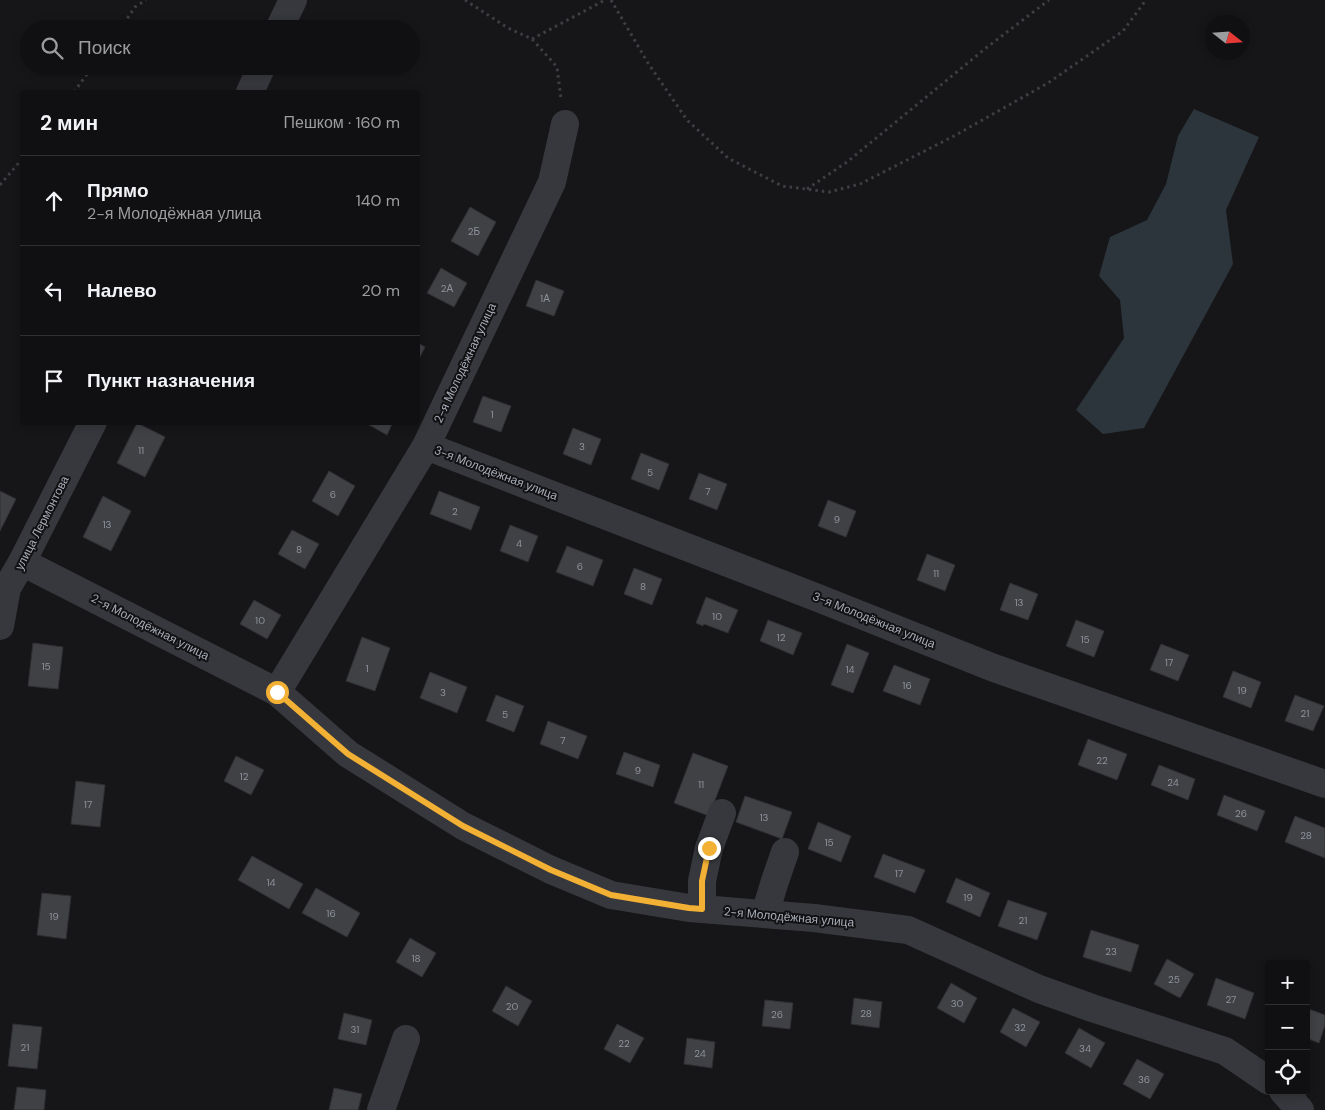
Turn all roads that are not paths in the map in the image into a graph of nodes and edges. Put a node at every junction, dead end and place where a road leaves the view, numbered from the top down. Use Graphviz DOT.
graph roads {
  1 [pos="293,0"];
  2 [pos="283,20"];
  3 [pos="258,75"];
  4 [pos="251,90"];
  5 [pos="565,124"];
  6 [pos="91,425"];
  7 [pos="426,446"];
  8 [pos="22,562"];
  9 [pos="4,586"];
  10 [pos="0,626"];
  11 [pos="277,692"];
  12 [pos="1325,784"];
  13 [pos="722,813"];
  14 [pos="785,852"];
  15 [pos="702,909"];
  16 [pos="765,914"];
  17 [pos="406,1040"];
  18 [pos="1265,1078"];
  19 [pos="1287,1095"];
  20 [pos="381,1110"];
  21 [pos="1300,1110"];
  1 -- 2 [label="street"];
  3 -- 4 [label="street"];
  5 -- 7 [label="street, 2-я Молодёжная улица"];
  6 -- 8 [label="street, улица Лермонтова"];
  7 -- 11 [label="street, 2-я Молодёжная улица"];
  7 -- 12 [label="street, 3-я Молодёжная улица"];
  8 -- 9 [label="street, улица Лермонтова"];
  8 -- 11 [label="street, 2-я Молодёжная улица"];
  9 -- 10 [label="street, улица Лермонтова"];
  11 -- 15 [label="street, 2-я Молодёжная улица"];
  13 -- 15 [label="street"];
  14 -- 16 [label="street"];
  15 -- 16 [label="street, 2-я Молодёжная улица"];
  16 -- 18 [label="street, 2-я Молодёжная улица"];
  17 -- 20 [label="street"];
  19 -- 21 [label="street"];
}
